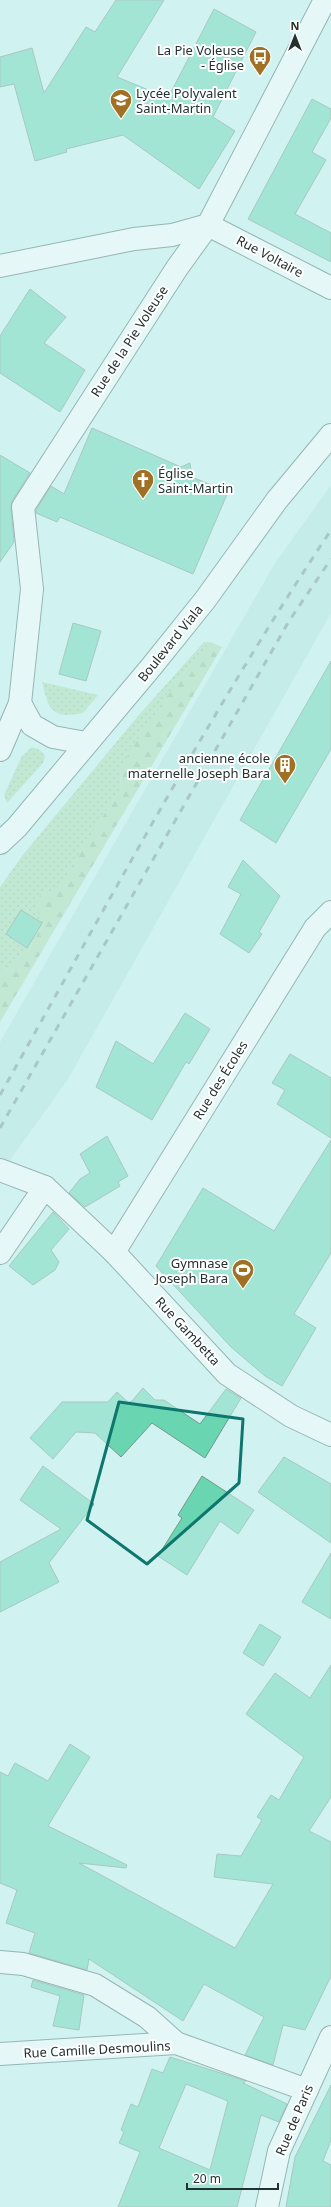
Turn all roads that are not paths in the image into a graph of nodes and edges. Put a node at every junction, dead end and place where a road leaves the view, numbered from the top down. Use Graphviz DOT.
graph roads {
  1 [pos="324,0"];
  2 [pos="208,225"];
  3 [pos="0,266"];
  4 [pos="331,288"];
  5 [pos="331,435"];
  6 [pos="20,702"];
  7 [pos="86,743"];
  8 [pos="0,750"];
  9 [pos="0,843"];
  10 [pos="331,912"];
  11 [pos="0,1170"];
  12 [pos="45,1188"];
  13 [pos="114,1252"];
  14 [pos="0,1253"];
  15 [pos="331,1435"];
  16 [pos="0,1962"];
  17 [pos="331,2037"];
  18 [pos="176,2043"];
  19 [pos="0,2054"];
  20 [pos="307,2090"];
  21 [pos="267,2207"];
  1 -- 2 [label="street, Rue de la Pie Voleuse"];
  2 -- 3 [label="street"];
  2 -- 4 [label="street, Rue Voltaire"];
  2 -- 6 [label="street, Rue de la Pie Voleuse"];
  5 -- 7 [label="street, Boulevard Viala"];
  6 -- 7 [label="street"];
  6 -- 8 [label="street, Rue de la Pie Voleuse"];
  7 -- 9 [label="street, Boulevard Viala"];
  10 -- 13 [label="street, Rue des Écoles"];
  11 -- 12 [label="street, Rue Gambetta"];
  12 -- 13 [label="street, Rue Gambetta"];
  12 -- 14 [label="street"];
  13 -- 15 [label="street, Rue Gambetta"];
  16 -- 18 [label="street"];
  17 -- 20 [label="street, Rue de Paris"];
  18 -- 19 [label="street, Rue Camille Desmoulins"];
  18 -- 20 [label="street, Rue Camille Desmoulins"];
  20 -- 21 [label="street, Rue de Paris"];
}
